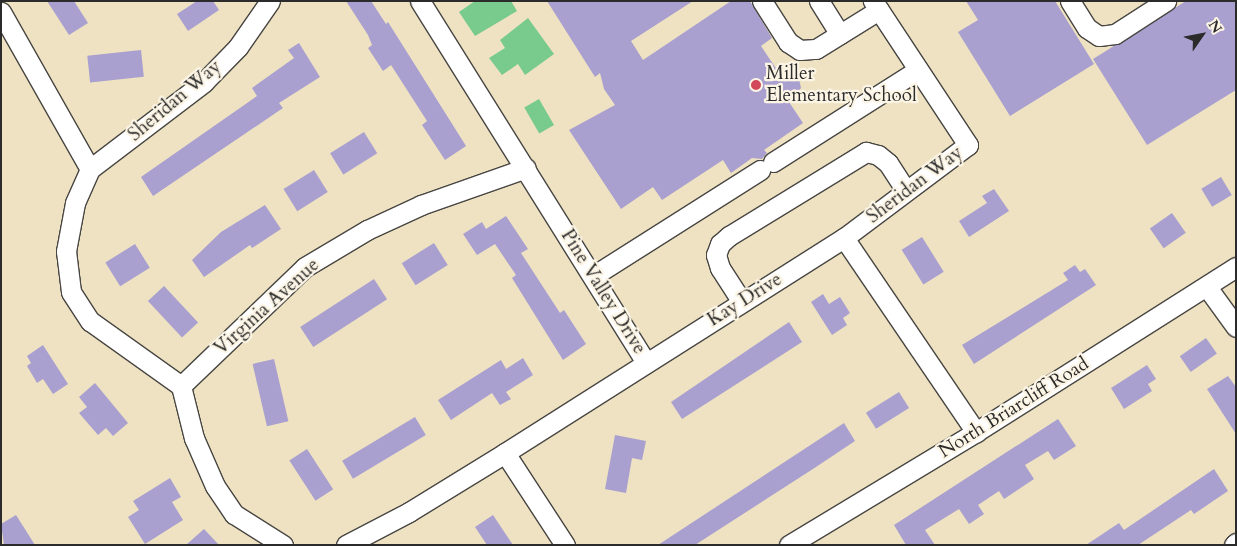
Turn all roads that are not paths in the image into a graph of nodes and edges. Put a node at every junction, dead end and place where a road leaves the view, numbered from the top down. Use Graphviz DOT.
graph roads {
  1 [pos="270,1"];
  2 [pos="420,1"];
  3 [pos="762,1"];
  4 [pos="819,1"];
  5 [pos="1070,1"];
  6 [pos="1166,1"];
  7 [pos="876,6"];
  8 [pos="1,12"];
  9 [pos="840,34"];
  10 [pos="918,70"];
  11 [pos="526,168"];
  12 [pos="90,169"];
  13 [pos="906,191"];
  14 [pos="844,238"];
  15 [pos="1236,267"];
  16 [pos="593,276"];
  17 [pos="1207,287"];
  18 [pos="742,302"];
  19 [pos="1236,327"];
  20 [pos="646,362"];
  21 [pos="181,386"];
  22 [pos="976,432"];
  23 [pos="505,453"];
  24 [pos="281,545"];
  25 [pos="346,545"];
  26 [pos="565,545"];
  27 [pos="790,545"];
  1 -- 12 [label="street, Sheridan Way"];
  2 -- 11 [label="street, Pine Valley Drive"];
  3 -- 9 [label="street"];
  4 -- 9 [label="street"];
  5 -- 6 [label="street"];
  7 -- 9 [label="street"];
  7 -- 10 [label="street, Sheridan Way"];
  8 -- 12 [label="street"];
  10 -- 13 [label="street, Sheridan Way"];
  10 -- 16 [label="street"];
  11 -- 16 [label="street, Pine Valley Drive"];
  11 -- 21 [label="street, Virginia Avenue"];
  12 -- 21 [label="street"];
  13 -- 14 [label="street, Sheridan Way"];
  13 -- 18 [label="street"];
  14 -- 18 [label="street, Kay Drive"];
  14 -- 22 [label="street"];
  15 -- 17 [label="street, North Briarcliff Road"];
  16 -- 20 [label="street, Pine Valley Drive"];
  17 -- 19 [label="street"];
  17 -- 22 [label="street, North Briarcliff Road"];
  18 -- 20 [label="street, Kay Drive"];
  20 -- 23 [label="street, Pine Valley Drive"];
  21 -- 24 [label="street"];
  22 -- 27 [label="street, North Briarcliff Road"];
  23 -- 25 [label="street, Pine Valley Drive"];
  23 -- 26 [label="street"];
}
